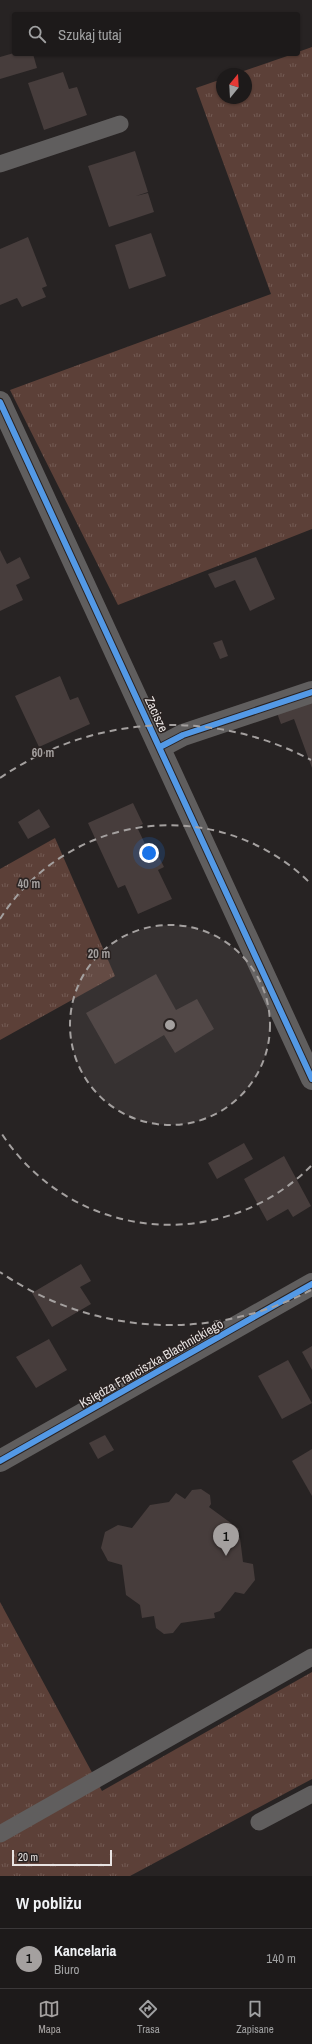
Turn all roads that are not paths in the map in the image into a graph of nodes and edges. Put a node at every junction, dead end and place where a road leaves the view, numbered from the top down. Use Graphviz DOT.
graph roads {
  1 [pos="120,124"];
  2 [pos="0,164"];
  3 [pos="0,402"];
  4 [pos="312,692"];
  5 [pos="160,747"];
  6 [pos="312,1080"];
  7 [pos="312,1284"];
  8 [pos="0,1461"];
  9 [pos="312,1657"];
  10 [pos="312,1794"];
  11 [pos="259,1822"];
  12 [pos="0,1834"];
  1 -- 2 [label="lane"];
  3 -- 5 [label="street, Zacisze"];
  4 -- 5 [label="street"];
  5 -- 6 [label="street, Zacisze"];
  7 -- 8 [label="street, Księdza Franciszka Blachnickiego"];
  9 -- 12 [label="lane"];
  10 -- 11 [label="lane"];
}
